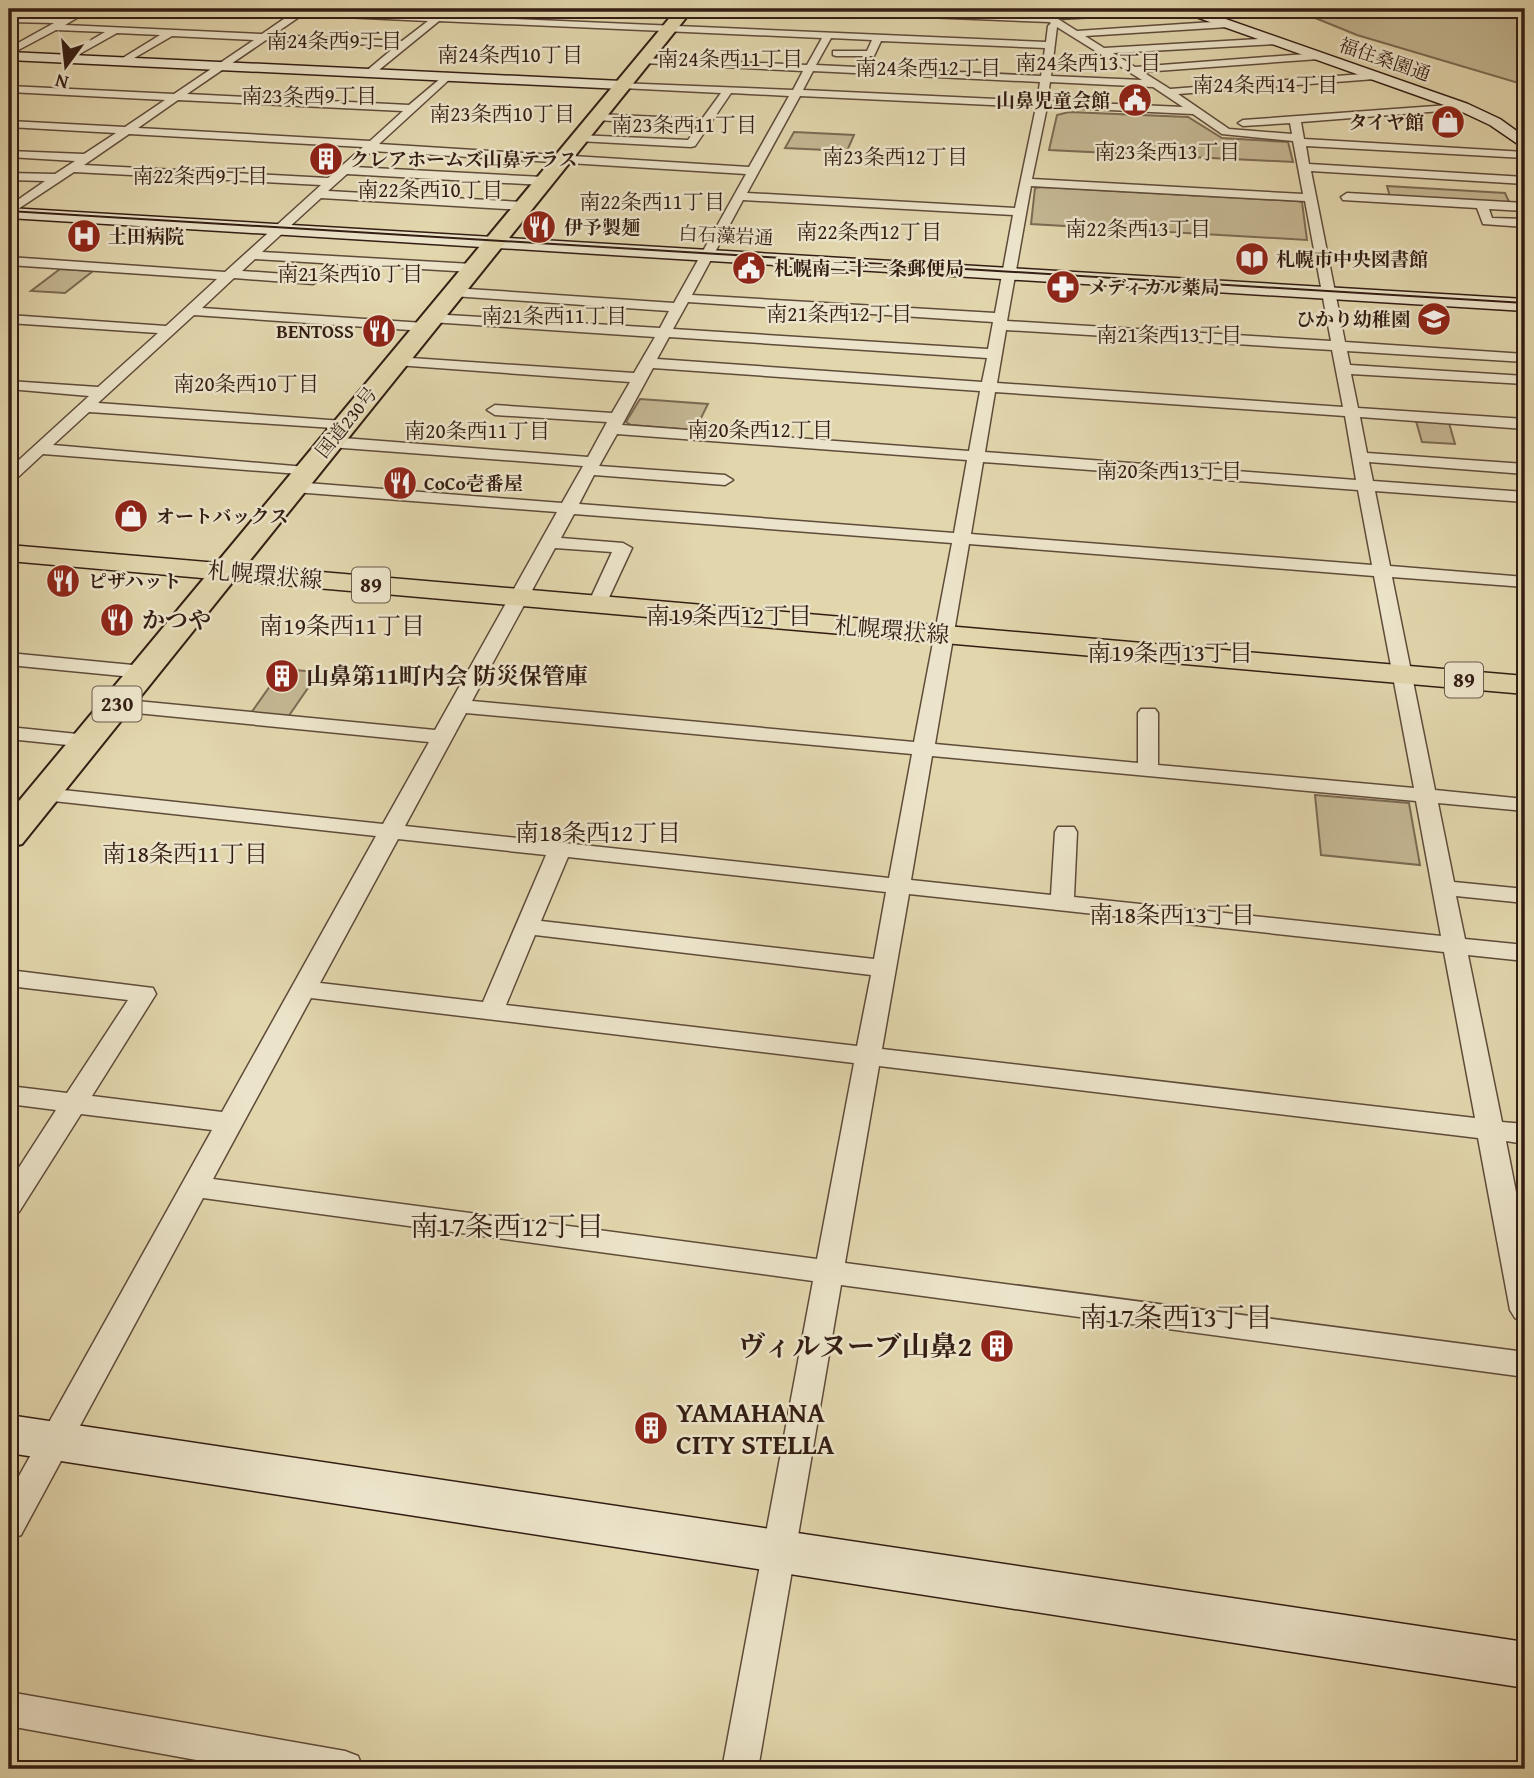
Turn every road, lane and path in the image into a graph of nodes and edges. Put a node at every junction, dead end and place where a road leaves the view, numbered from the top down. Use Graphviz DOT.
graph roads {
  1 [pos="87,9"];
  2 [pos="228,9"];
  3 [pos="448,9"];
  4 [pos="685,9"];
  5 [pos="1035,9"];
  6 [pos="1187,9"];
  7 [pos="302,10"];
  8 [pos="852,10"];
  9 [pos="931,11"];
  10 [pos="38,13"];
  11 [pos="76,15"];
  12 [pos="438,17"];
  13 [pos="9,19"];
  14 [pos="1051,20"];
  15 [pos="63,22"];
  16 [pos="1228,24"];
  17 [pos="52,27"];
  18 [pos="669,28"];
  19 [pos="114,31"];
  20 [pos="19,33"];
  21 [pos="170,33"];
  22 [pos="39,34"];
  23 [pos="1073,34"];
  24 [pos="833,35"];
  25 [pos="263,37"];
  26 [pos="878,37"];
  27 [pos="921,39"];
  28 [pos="1277,41"];
  29 [pos="985,42"];
  30 [pos="405,44"];
  31 [pos="1049,45"];
  32 [pos="918,50"];
  33 [pos="1101,51"];
  34 [pos="836,53"];
  35 [pos="9,54"];
  36 [pos="1319,56"];
  37 [pos="67,58"];
  38 [pos="643,60"];
  39 [pos="124,61"];
  40 [pos="915,62"];
  41 [pos="221,65"];
  42 [pos="808,68"];
  43 [pos="1132,70"];
  44 [pos="370,72"];
  45 [pos="911,73"];
  46 [pos="447,76"];
  47 [pos="978,76"];
  48 [pos="1375,76"];
  49 [pos="1045,79"];
  50 [pos="1156,84"];
  51 [pos="622,85"];
  52 [pos="9,89"];
  53 [pos="728,90"];
  54 [pos="1168,92"];
  55 [pos="795,93"];
  56 [pos="175,97"];
  57 [pos="1041,105"];
  58 [pos="1463,107"];
  59 [pos="411,108"];
  60 [pos="1197,111"];
  61 [pos="596,117"];
  62 [pos="1295,120"];
  63 [pos="707,123"];
  64 [pos="9,124"];
  65 [pos="1216,125"];
  66 [pos="126,130"];
  67 [pos="578,138"];
  68 [pos="1299,140"];
  69 [pos="1525,144"];
  70 [pos="370,145"];
  71 [pos="9,154"];
  72 [pos="1525,155"];
  73 [pos="86,158"];
  74 [pos="562,159"];
  75 [pos="1304,167"];
  76 [pos="72,168"];
  77 [pos="343,170"];
  78 [pos="752,171"];
  79 [pos="9,176"];
  80 [pos="56,178"];
  81 [pos="1525,180"];
  82 [pos="543,181"];
  83 [pos="331,182"];
  84 [pos="1026,183"];
  85 [pos="317,194"];
  86 [pos="738,196"];
  87 [pos="1327,203"];
  88 [pos="1482,204"];
  89 [pos="523,206"];
  90 [pos="1525,207"];
  91 [pos="10,209"];
  92 [pos="1418,211"];
  93 [pos="1020,212"];
  94 [pos="1525,223"];
  95 [pos="282,226"];
  96 [pos="496,239"];
  97 [pos="708,252"];
  98 [pos="251,255"];
  99 [pos="9,261"];
  100 [pos="472,268"];
  101 [pos="1010,270"];
  102 [pos="229,275"];
  103 [pos="313,280"];
  104 [pos="1328,290"];
  105 [pos="453,292"];
  106 [pos="1525,298"];
  107 [pos="680,302"];
  108 [pos="1525,305"];
  109 [pos="190,311"];
  110 [pos="9,319"];
  111 [pos="1000,322"];
  112 [pos="427,323"];
  113 [pos="169,330"];
  114 [pos="664,333"];
  115 [pos="1339,346"];
  116 [pos="995,354"];
  117 [pos="1525,358"];
  118 [pos="396,361"];
  119 [pos="647,363"];
  120 [pos="1343,369"];
  121 [pos="639,378"];
  122 [pos="1525,380"];
  123 [pos="9,385"];
  124 [pos="989,386"];
  125 [pos="102,391"];
  126 [pos="86,407"];
  127 [pos="495,410"];
  128 [pos="1352,412"];
  129 [pos="613,424"];
  130 [pos="1525,424"];
  131 [pos="336,434"];
  132 [pos="39,449"];
  133 [pos="976,456"];
  134 [pos="1361,457"];
  135 [pos="590,466"];
  136 [pos="1525,469"];
  137 [pos="9,477"];
  138 [pos="300,479"];
  139 [pos="725,480"];
  140 [pos="1367,485"];
  141 [pos="1525,497"];
  142 [pos="568,507"];
  143 [pos="961,537"];
  144 [pos="548,542"];
  145 [pos="9,553"];
  146 [pos="1383,571"];
  147 [pos="225,572"];
  148 [pos="1525,582"];
  149 [pos="518,597"];
  150 [pos="597,604"];
  151 [pos="944,635"];
  152 [pos="9,659"];
  153 [pos="144,671"];
  154 [pos="1403,674"];
  155 [pos="1525,685"];
  156 [pos="116,705"];
  157 [pos="458,706"];
  158 [pos="1148,713"];
  159 [pos="9,733"];
  160 [pos="441,737"];
  161 [pos="87,741"];
  162 [pos="923,750"];
  163 [pos="1148,771"];
  164 [pos="44,794"];
  165 [pos="1426,796"];
  166 [pos="1525,805"];
  167 [pos="12,827"];
  168 [pos="390,831"];
  169 [pos="1066,832"];
  170 [pos="560,849"];
  171 [pos="898,886"];
  172 [pos="1444,888"];
  173 [pos="1525,896"];
  174 [pos="1062,904"];
  175 [pos="527,927"];
  176 [pos="1455,947"];
  177 [pos="1525,953"];
  178 [pos="883,968"];
  179 [pos="9,978"];
  180 [pos="303,989"];
  181 [pos="491,1011"];
  182 [pos="868,1055"];
  183 [pos="9,1095"];
  184 [pos="74,1103"];
  185 [pos="230,1123"];
  186 [pos="1490,1130"];
  187 [pos="1525,1134"];
  188 [pos="195,1187"];
  189 [pos="9,1206"];
  190 [pos="830,1272"];
  191 [pos="1525,1310"];
  192 [pos="1525,1365"];
  193 [pos="9,1434"];
  194 [pos="55,1441"];
  195 [pos="9,1525"];
  196 [pos="780,1553"];
  197 [pos="1525,1665"];
  198 [pos="9,1709"];
  199 [pos="345,1769"];
  200 [pos="740,1769"];
  1 -- 11 [label="street"];
  2 -- 7 [label="street"];
  3 -- 12 [label="street"];
  4 -- 18 [label="highway, 国道230号 / 230"];
  5 -- 14 [label="street"];
  6 -- 14 [label="street"];
  6 -- 16 [label="street, 福住桑園通"];
  7 -- 12 [label="street"];
  7 -- 25 [label="street"];
  8 -- 9 [label="street"];
  8 -- 24 [label="street"];
  9 -- 14 [label="street"];
  9 -- 27 [label="street"];
  10 -- 11 [label="street"];
  11 -- 15 [label="street"];
  12 -- 18 [label="street"];
  12 -- 30 [label="street"];
  13 -- 15 [label="street"];
  14 -- 23 [label="street"];
  14 -- 31 [label="street"];
  15 -- 17 [label="street"];
  16 -- 23 [label="street"];
  16 -- 28 [label="street, 福住桑園通"];
  17 -- 19 [label="street"];
  17 -- 22 [label="street"];
  18 -- 24 [label="street"];
  18 -- 38 [label="highway, 国道230号 / 230"];
  19 -- 21 [label="street"];
  19 -- 37 [label="street"];
  20 -- 22 [label="street"];
  21 -- 25 [label="street"];
  21 -- 39 [label="street"];
  22 -- 35 [label="street"];
  23 -- 33 [label="street"];
  24 -- 26 [label="street"];
  24 -- 42 [label="street"];
  25 -- 30 [label="street"];
  25 -- 41 [label="street"];
  26 -- 27 [label="street"];
  26 -- 34 [label="street"];
  27 -- 29 [label="street"];
  27 -- 32 [label="street"];
  28 -- 33 [label="street"];
  28 -- 36 [label="street, 福住桑園通"];
  29 -- 31 [label="street"];
  29 -- 47 [label="street"];
  30 -- 44 [label="street"];
  31 -- 49 [label="street"];
  33 -- 43 [label="street"];
  35 -- 37 [label="street"];
  36 -- 43 [label="street"];
  36 -- 48 [label="street, 福住桑園通"];
  37 -- 39 [label="street"];
  38 -- 42 [label="street"];
  38 -- 51 [label="highway, 国道230号 / 230"];
  39 -- 41 [label="street"];
  40 -- 45 [label="street"];
  41 -- 44 [label="street"];
  41 -- 56 [label="street"];
  42 -- 45 [label="street"];
  42 -- 55 [label="street"];
  43 -- 50 [label="street"];
  44 -- 46 [label="street"];
  45 -- 47 [label="street"];
  46 -- 51 [label="street"];
  46 -- 59 [label="street"];
  47 -- 49 [label="street"];
  48 -- 54 [label="street"];
  48 -- 58 [label="street, 福住桑園通"];
  49 -- 50 [label="street"];
  49 -- 57 [label="street"];
  50 -- 54 [label="street"];
  51 -- 53 [label="street"];
  51 -- 61 [label="highway, 国道230号 / 230"];
  52 -- 56 [label="street"];
  53 -- 55 [label="street"];
  53 -- 63 [label="street"];
  54 -- 60 [label="street"];
  55 -- 57 [label="street"];
  55 -- 78 [label="street"];
  56 -- 59 [label="street"];
  56 -- 66 [label="street"];
  57 -- 60 [label="street"];
  57 -- 84 [label="street"];
  58 -- 62 [label="street"];
  58 -- 69 [label="street, 福住桑園通"];
  59 -- 70 [label="street"];
  60 -- 65 [label="street"];
  61 -- 63 [label="street"];
  61 -- 67 [label="highway, 国道230号 / 230"];
  62 -- 65 [label="street"];
  62 -- 68 [label="street"];
  63 -- 67 [label="street"];
  64 -- 66 [label="street"];
  65 -- 68 [label="street"];
  66 -- 70 [label="street"];
  66 -- 73 [label="street"];
  67 -- 74 [label="highway, 国道230号 / 230"];
  68 -- 72 [label="street"];
  68 -- 75 [label="street"];
  70 -- 74 [label="street"];
  70 -- 77 [label="street"];
  71 -- 73 [label="street"];
  73 -- 76 [label="street"];
  74 -- 78 [label="street"];
  74 -- 82 [label="highway, 国道230号 / 230"];
  75 -- 81 [label="street"];
  75 -- 87 [label="street"];
  76 -- 80 [label="street"];
  76 -- 83 [label="street"];
  77 -- 82 [label="street"];
  77 -- 83 [label="street"];
  78 -- 86 [label="street"];
  79 -- 80 [label="street"];
  80 -- 91 [label="street"];
  82 -- 89 [label="highway, 国道230号 / 230"];
  83 -- 85 [label="street"];
  84 -- 87 [label="street"];
  84 -- 93 [label="street"];
  85 -- 89 [label="street"];
  85 -- 95 [label="street"];
  86 -- 93 [label="street"];
  86 -- 97 [label="street"];
  87 -- 88 [label="street"];
  87 -- 92 [label="street"];
  87 -- 104 [label="street"];
  88 -- 90 [label="street"];
  88 -- 94 [label="street"];
  89 -- 96 [label="highway, 国道230号 / 230"];
  91 -- 95 [label="street, 白石藻岩通"];
  93 -- 101 [label="street"];
  95 -- 96 [label="street, 白石藻岩通"];
  95 -- 98 [label="street"];
  96 -- 97 [label="street, 白石藻岩通"];
  96 -- 100 [label="highway, 国道230号 / 230"];
  97 -- 101 [label="street, 白石藻岩通"];
  97 -- 107 [label="street"];
  98 -- 100 [label="street"];
  98 -- 102 [label="street"];
  99 -- 102 [label="street"];
  100 -- 105 [label="highway, 国道230号 / 230"];
  101 -- 104 [label="street, 白石藻岩通"];
  101 -- 111 [label="street"];
  102 -- 103 [label="street"];
  102 -- 109 [label="street"];
  104 -- 106 [label="street, 白石藻岩通"];
  104 -- 108 [label="street, 白石藻岩通"];
  104 -- 115 [label="street"];
  105 -- 107 [label="street"];
  105 -- 112 [label="highway, 国道230号 / 230"];
  107 -- 111 [label="street"];
  107 -- 114 [label="street"];
  109 -- 112 [label="street"];
  109 -- 113 [label="street"];
  110 -- 113 [label="street"];
  111 -- 115 [label="street"];
  111 -- 116 [label="street"];
  112 -- 114 [label="street"];
  112 -- 118 [label="highway, 国道230号 / 230"];
  113 -- 125 [label="street"];
  114 -- 116 [label="street"];
  114 -- 119 [label="street"];
  115 -- 117 [label="street"];
  115 -- 120 [label="street"];
  116 -- 124 [label="street"];
  118 -- 121 [label="street"];
  118 -- 131 [label="highway, 国道230号 / 230"];
  119 -- 121 [label="street"];
  119 -- 124 [label="street"];
  120 -- 122 [label="street"];
  120 -- 128 [label="street"];
  121 -- 129 [label="street"];
  123 -- 125 [label="street"];
  124 -- 128 [label="street"];
  124 -- 133 [label="street"];
  125 -- 126 [label="street"];
  126 -- 131 [label="street"];
  126 -- 132 [label="street"];
  127 -- 129 [label="street"];
  128 -- 130 [label="street"];
  128 -- 134 [label="street"];
  129 -- 133 [label="street"];
  129 -- 135 [label="street"];
  131 -- 135 [label="street"];
  131 -- 138 [label="highway, 国道230号 / 230"];
  132 -- 137 [label="street"];
  132 -- 138 [label="street"];
  133 -- 140 [label="street"];
  133 -- 143 [label="street"];
  134 -- 136 [label="street"];
  134 -- 140 [label="street"];
  135 -- 139 [label="street"];
  135 -- 142 [label="street"];
  138 -- 142 [label="street"];
  138 -- 147 [label="highway, 国道230号 / 230"];
  140 -- 141 [label="street"];
  140 -- 146 [label="street"];
  142 -- 143 [label="street"];
  142 -- 144 [label="street"];
  143 -- 146 [label="street"];
  143 -- 151 [label="street"];
  144 -- 149 [label="street"];
  144 -- 150 [label="street"];
  145 -- 147 [label="main road, 札幌環状線 / 89"];
  146 -- 148 [label="street"];
  146 -- 154 [label="street"];
  147 -- 149 [label="main road, 札幌環状線 / 89"];
  147 -- 153 [label="highway, 国道230号 / 230"];
  149 -- 150 [label="main road, 札幌環状線 / 89"];
  149 -- 157 [label="street"];
  150 -- 151 [label="main road, 札幌環状線 / 89"];
  151 -- 154 [label="main road, 札幌環状線 / 89"];
  151 -- 162 [label="street"];
  152 -- 153 [label="street"];
  153 -- 156 [label="highway, 国道230号 / 230"];
  154 -- 155 [label="main road, 札幌環状線 / 89"];
  154 -- 165 [label="street"];
  156 -- 160 [label="street"];
  156 -- 161 [label="highway, 国道230号 / 230"];
  157 -- 160 [label="street"];
  157 -- 162 [label="street"];
  158 -- 163 [label="street"];
  159 -- 161 [label="street"];
  160 -- 168 [label="street"];
  161 -- 164 [label="highway, 国道230号 / 230"];
  162 -- 163 [label="street"];
  162 -- 171 [label="street"];
  163 -- 165 [label="street"];
  164 -- 167 [label="highway, 国道230号 / 230"];
  164 -- 168 [label="street"];
  165 -- 166 [label="street"];
  165 -- 172 [label="street"];
  168 -- 170 [label="street"];
  168 -- 180 [label="street"];
  169 -- 174 [label="street"];
  170 -- 171 [label="street"];
  170 -- 175 [label="street"];
  171 -- 174 [label="street"];
  171 -- 178 [label="street"];
  172 -- 173 [label="street"];
  172 -- 176 [label="street"];
  174 -- 176 [label="street"];
  175 -- 178 [label="street"];
  175 -- 181 [label="street"];
  176 -- 177 [label="street"];
  176 -- 186 [label="street"];
  178 -- 182 [label="street"];
  179 -- 184 [label="street"];
  180 -- 181 [label="street"];
  180 -- 185 [label="street"];
  181 -- 182 [label="street"];
  182 -- 186 [label="street"];
  182 -- 190 [label="street"];
  183 -- 184 [label="street"];
  184 -- 185 [label="street"];
  184 -- 189 [label="street"];
  185 -- 188 [label="street"];
  186 -- 187 [label="street"];
  186 -- 191 [label="street"];
  188 -- 190 [label="street"];
  188 -- 194 [label="street"];
  190 -- 192 [label="street"];
  190 -- 196 [label="street"];
  193 -- 194 [label="street"];
  194 -- 195 [label="street"];
  194 -- 196 [label="street"];
  196 -- 197 [label="street"];
  196 -- 200 [label="street"];
  198 -- 199 [label="street"];
}
